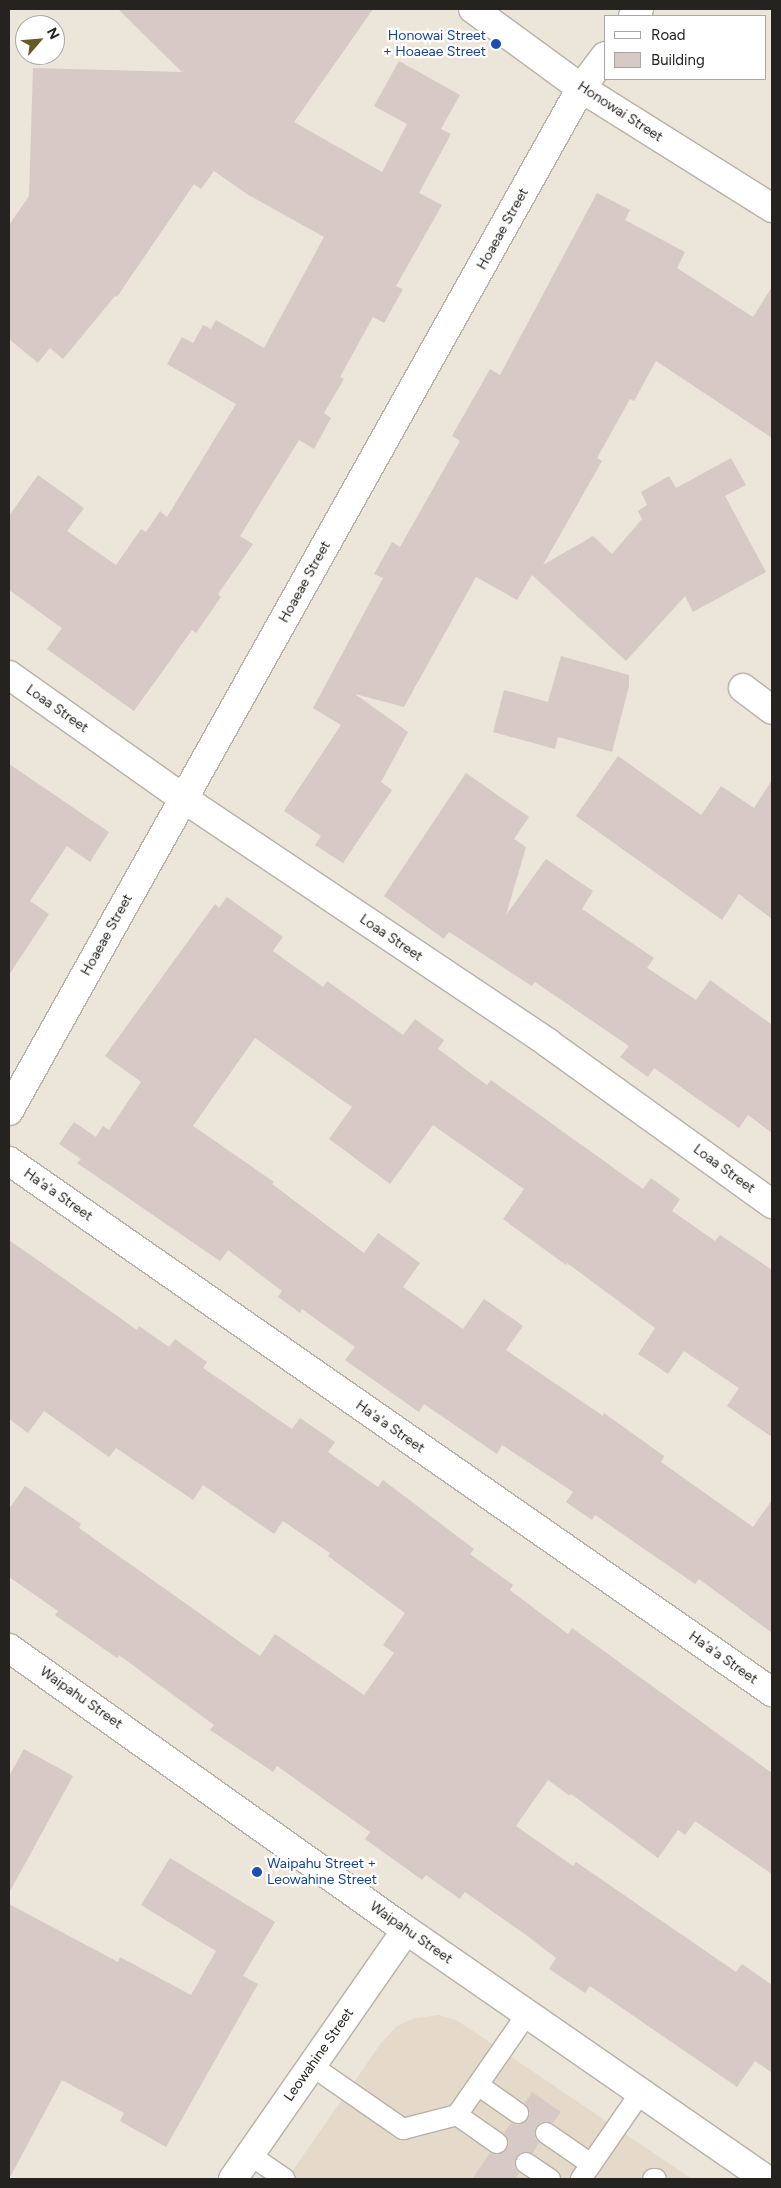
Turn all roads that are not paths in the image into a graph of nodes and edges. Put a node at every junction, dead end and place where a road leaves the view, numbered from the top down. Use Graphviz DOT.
graph roads {
  1 [pos="473,9"];
  2 [pos="604,57"];
  3 [pos="582,88"];
  4 [pos="772,208"];
  5 [pos="9,675"];
  6 [pos="743,688"];
  7 [pos="772,710"];
  8 [pos="184,799"];
  9 [pos="9,1111"];
  10 [pos="9,1161"];
  11 [pos="772,1204"];
  12 [pos="9,1648"];
  13 [pos="772,1692"];
  14 [pos="406,1930"];
  15 [pos="527,2014"];
  16 [pos="312,2066"];
  17 [pos="478,2085"];
  18 [pos="641,2092"];
  19 [pos="518,2113"];
  20 [pos="457,2115"];
  21 [pos="546,2133"];
  22 [pos="497,2143"];
  23 [pos="250,2154"];
  24 [pos="526,2163"];
  25 [pos="586,2172"];
  26 [pos="232,2179"];
  27 [pos="285,2179"];
  28 [pos="550,2179"];
  29 [pos="766,2179"];
  1 -- 3 [label="street, Honowai Street"];
  2 -- 3 [label="street, Hoaeae Street"];
  3 -- 4 [label="street, Honowai Street"];
  3 -- 8 [label="street, Hoaeae Street"];
  5 -- 8 [label="street, Loaa Street"];
  6 -- 7 [label="street"];
  8 -- 9 [label="street, Hoaeae Street"];
  8 -- 11 [label="street, Loaa Street"];
  10 -- 13 [label="street, Ha'a'a Street"];
  12 -- 14 [label="street, Waipahu Street"];
  14 -- 15 [label="street, Waipahu Street"];
  14 -- 16 [label="street, Leowahine Street"];
  15 -- 17 [label="lane"];
  15 -- 18 [label="street, Waipahu Street"];
  16 -- 20 [label="lane"];
  16 -- 23 [label="street, Leowahine Street"];
  17 -- 19 [label="lane"];
  17 -- 20 [label="lane"];
  18 -- 25 [label="lane"];
  18 -- 29 [label="street, Waipahu Street"];
  20 -- 22 [label="lane"];
  21 -- 25 [label="lane"];
  23 -- 26 [label="street, Leowahine Street"];
  23 -- 27 [label="lane"];
  24 -- 28 [label="lane"];
}
